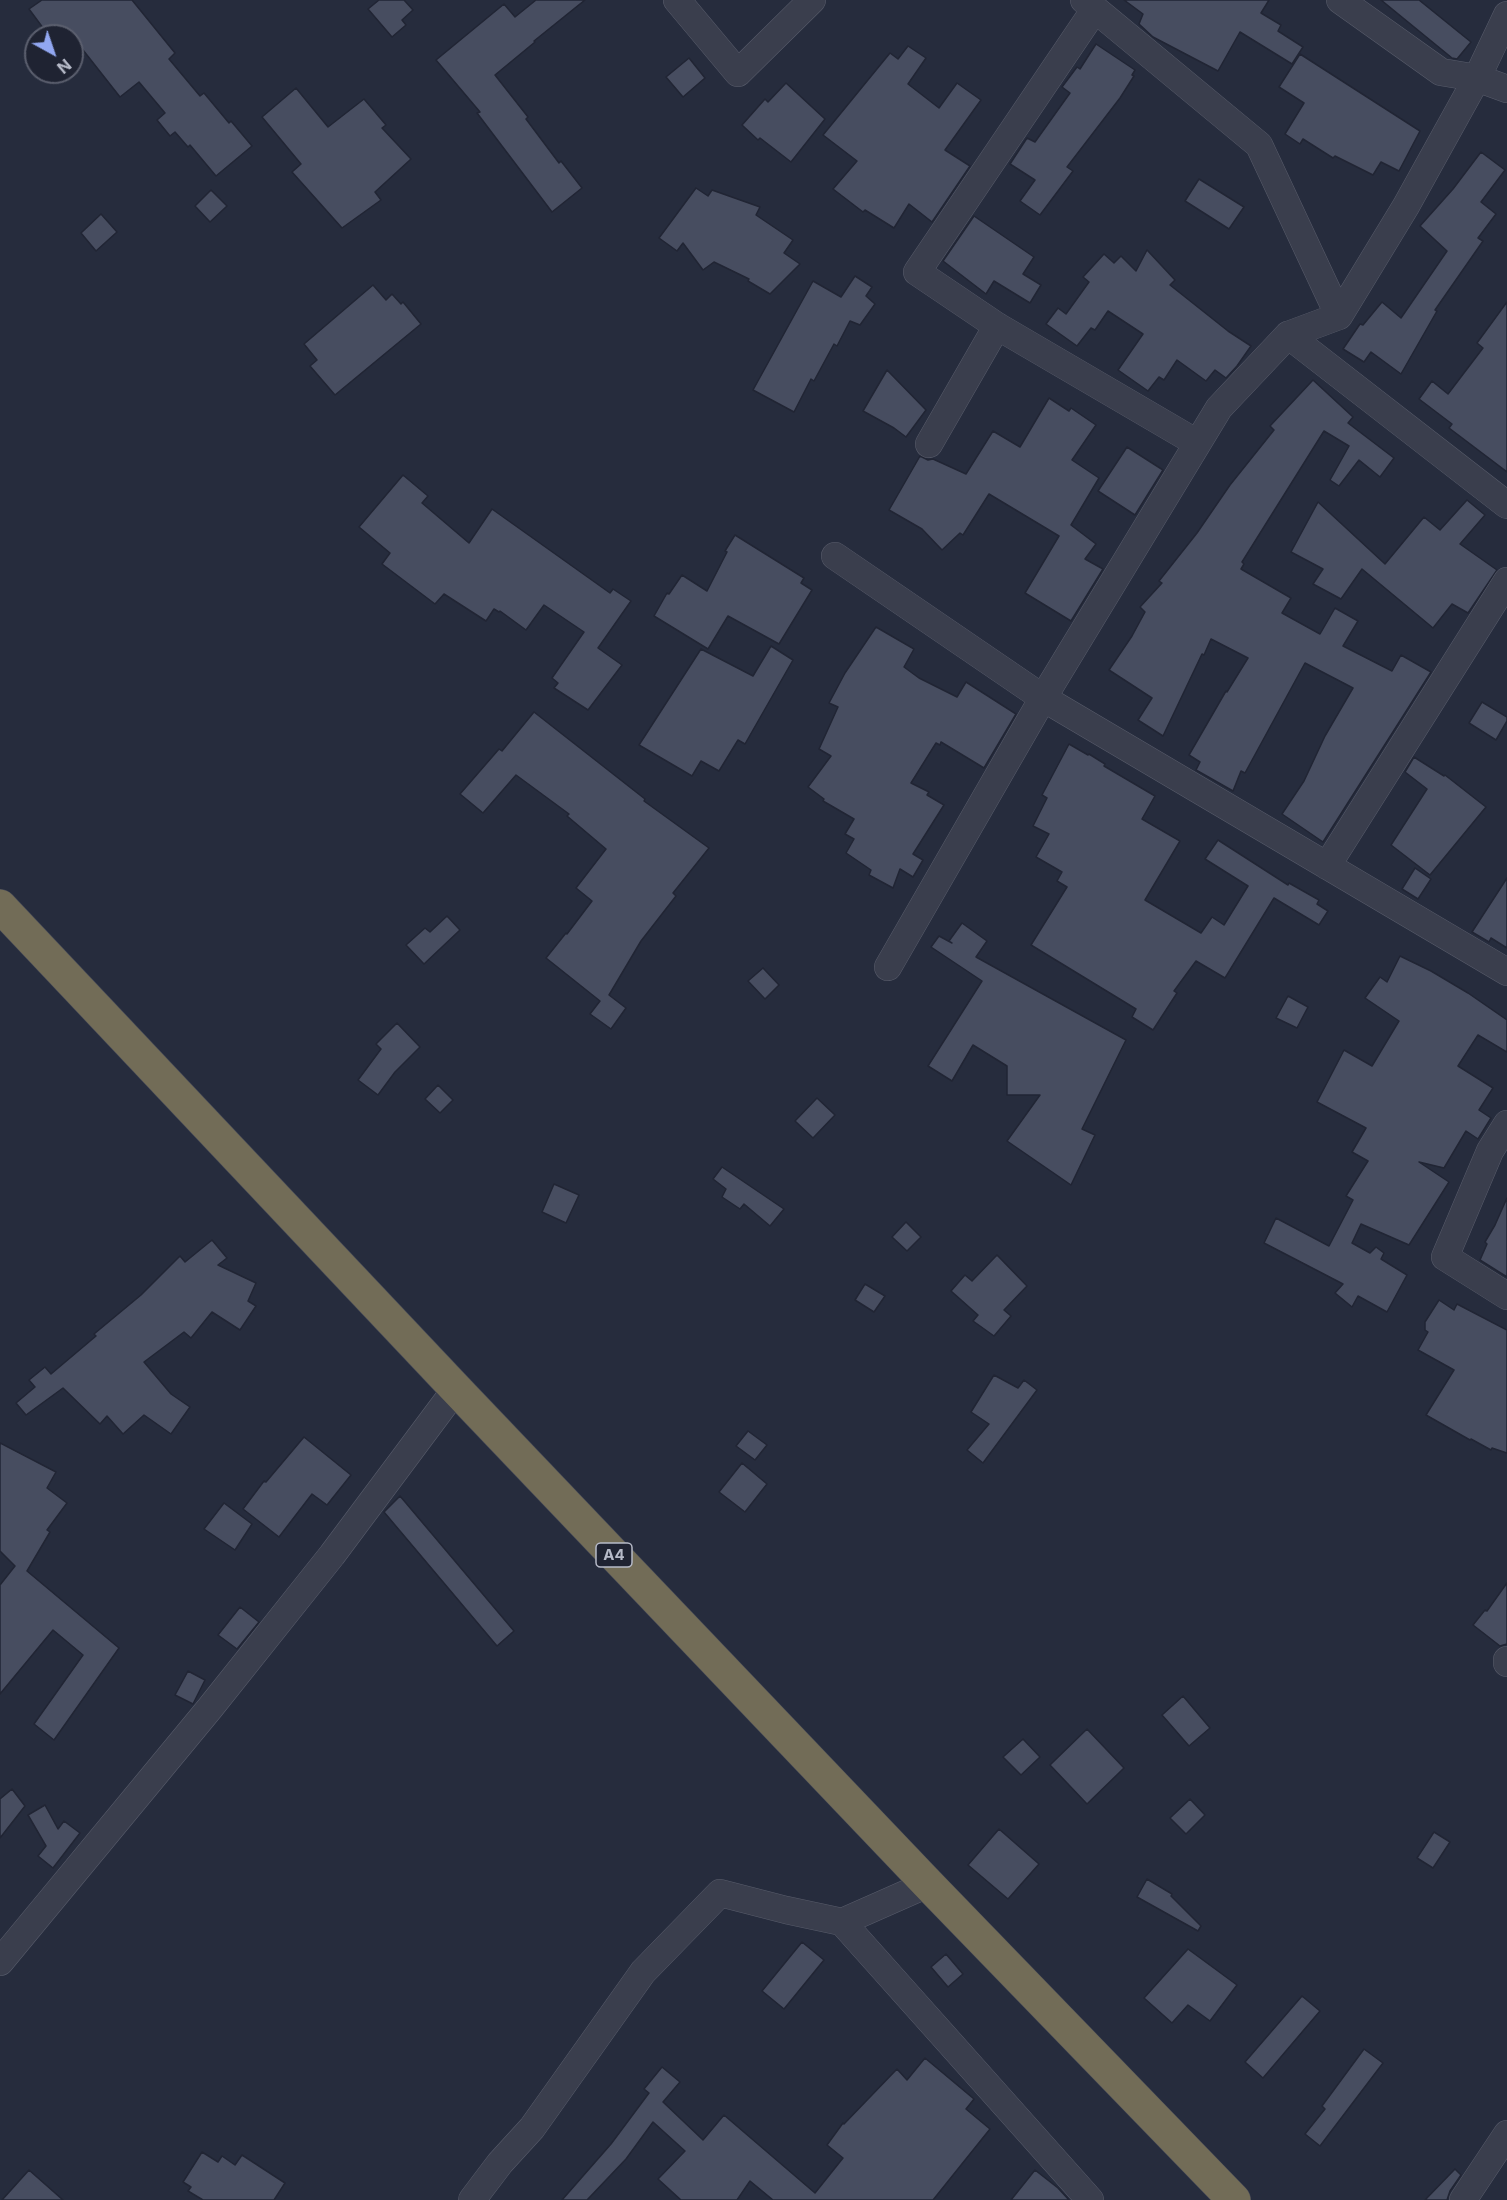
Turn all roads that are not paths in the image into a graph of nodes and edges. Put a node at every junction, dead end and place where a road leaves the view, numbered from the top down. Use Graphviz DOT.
graph roads {
  1 [pos="677,0"];
  2 [pos="812,0"];
  3 [pos="1340,0"];
  4 [pos="1090,5"];
  5 [pos="1507,15"];
  6 [pos="1476,78"];
  7 [pos="1507,89"];
  8 [pos="1339,316"];
  9 [pos="997,326"];
  10 [pos="1288,335"];
  11 [pos="1197,443"];
  12 [pos="929,444"];
  13 [pos="1507,505"];
  14 [pos="835,556"];
  15 [pos="1507,581"];
  16 [pos="1043,698"];
  17 [pos="1327,866"];
  18 [pos="0,906"];
  19 [pos="888,967"];
  20 [pos="1507,972"];
  21 [pos="1507,1124"];
  22 [pos="1507,1296"];
  23 [pos="456,1389"];
  24 [pos="928,1884"];
  25 [pos="842,1922"];
  26 [pos="0,1962"];
  27 [pos="1507,2134"];
  28 [pos="1083,2197"];
  29 [pos="472,2200"];
  30 [pos="1234,2200"];
  31 [pos="1463,2200"];
  1 -- 2 [label="street"];
  3 -- 6 [label="street"];
  4 -- 8 [label="street"];
  4 -- 9 [label="street"];
  5 -- 6 [label="street"];
  6 -- 7 [label="street"];
  6 -- 8 [label="street"];
  8 -- 10 [label="street"];
  9 -- 11 [label="street"];
  9 -- 12 [label="street"];
  10 -- 11 [label="street"];
  10 -- 13 [label="street"];
  11 -- 16 [label="street"];
  14 -- 16 [label="street"];
  15 -- 17 [label="street"];
  16 -- 17 [label="street"];
  16 -- 19 [label="street"];
  17 -- 20 [label="street"];
  18 -- 23 [label="highway, A4"];
  21 -- 22 [label="street"];
  23 -- 24 [label="highway, A4"];
  23 -- 26 [label="street"];
  24 -- 25 [label="street"];
  24 -- 30 [label="highway, A4"];
  25 -- 28 [label="street"];
  25 -- 29 [label="street"];
  27 -- 31 [label="street"];
}
